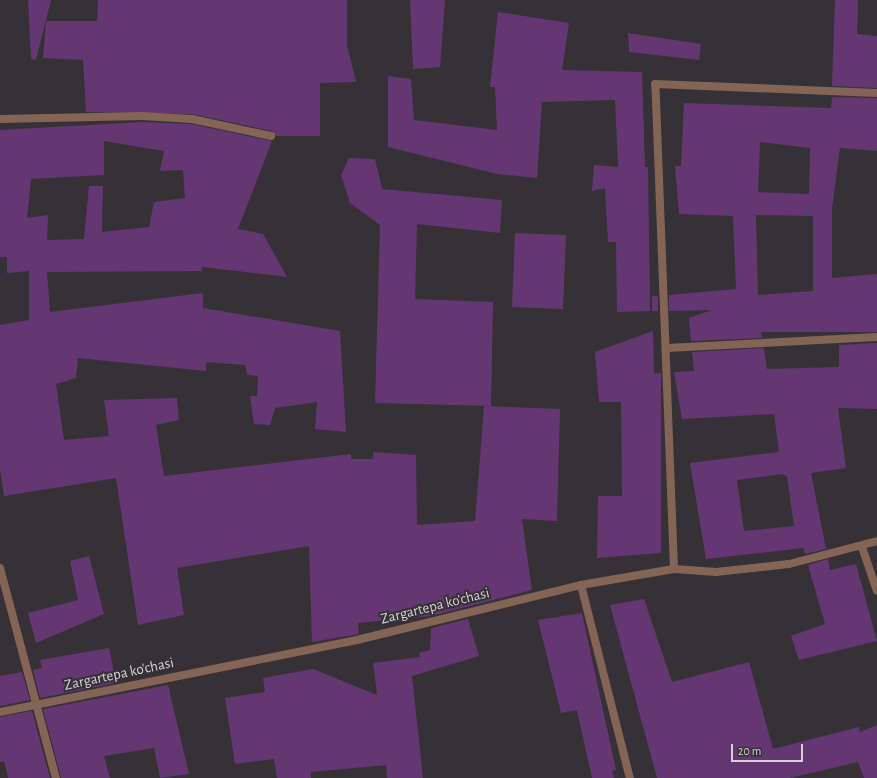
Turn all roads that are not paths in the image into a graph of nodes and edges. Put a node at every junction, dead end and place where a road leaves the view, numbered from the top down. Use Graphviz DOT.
graph roads {
  1 [pos="877,93"];
  2 [pos="0,119"];
  3 [pos="270,136"];
  4 [pos="877,337"];
  5 [pos="667,348"];
  6 [pos="877,541"];
  7 [pos="862,547"];
  8 [pos="0,568"];
  9 [pos="674,569"];
  10 [pos="581,585"];
  11 [pos="877,591"];
  12 [pos="38,705"];
  13 [pos="0,712"];
  14 [pos="56,778"];
  15 [pos="630,778"];
  1 -- 5 [label="street"];
  2 -- 3 [label="street"];
  4 -- 5 [label="street"];
  5 -- 9 [label="street"];
  6 -- 7 [label="street, Zargartepa ko'chasi"];
  7 -- 9 [label="street, Zargartepa ko'chasi"];
  7 -- 11 [label="street"];
  8 -- 12 [label="street"];
  9 -- 10 [label="street, Zargartepa ko'chasi"];
  10 -- 12 [label="street, Zargartepa ko'chasi"];
  10 -- 15 [label="street"];
  12 -- 13 [label="street, Zargartepa ko'chasi"];
  12 -- 14 [label="street"];
}
